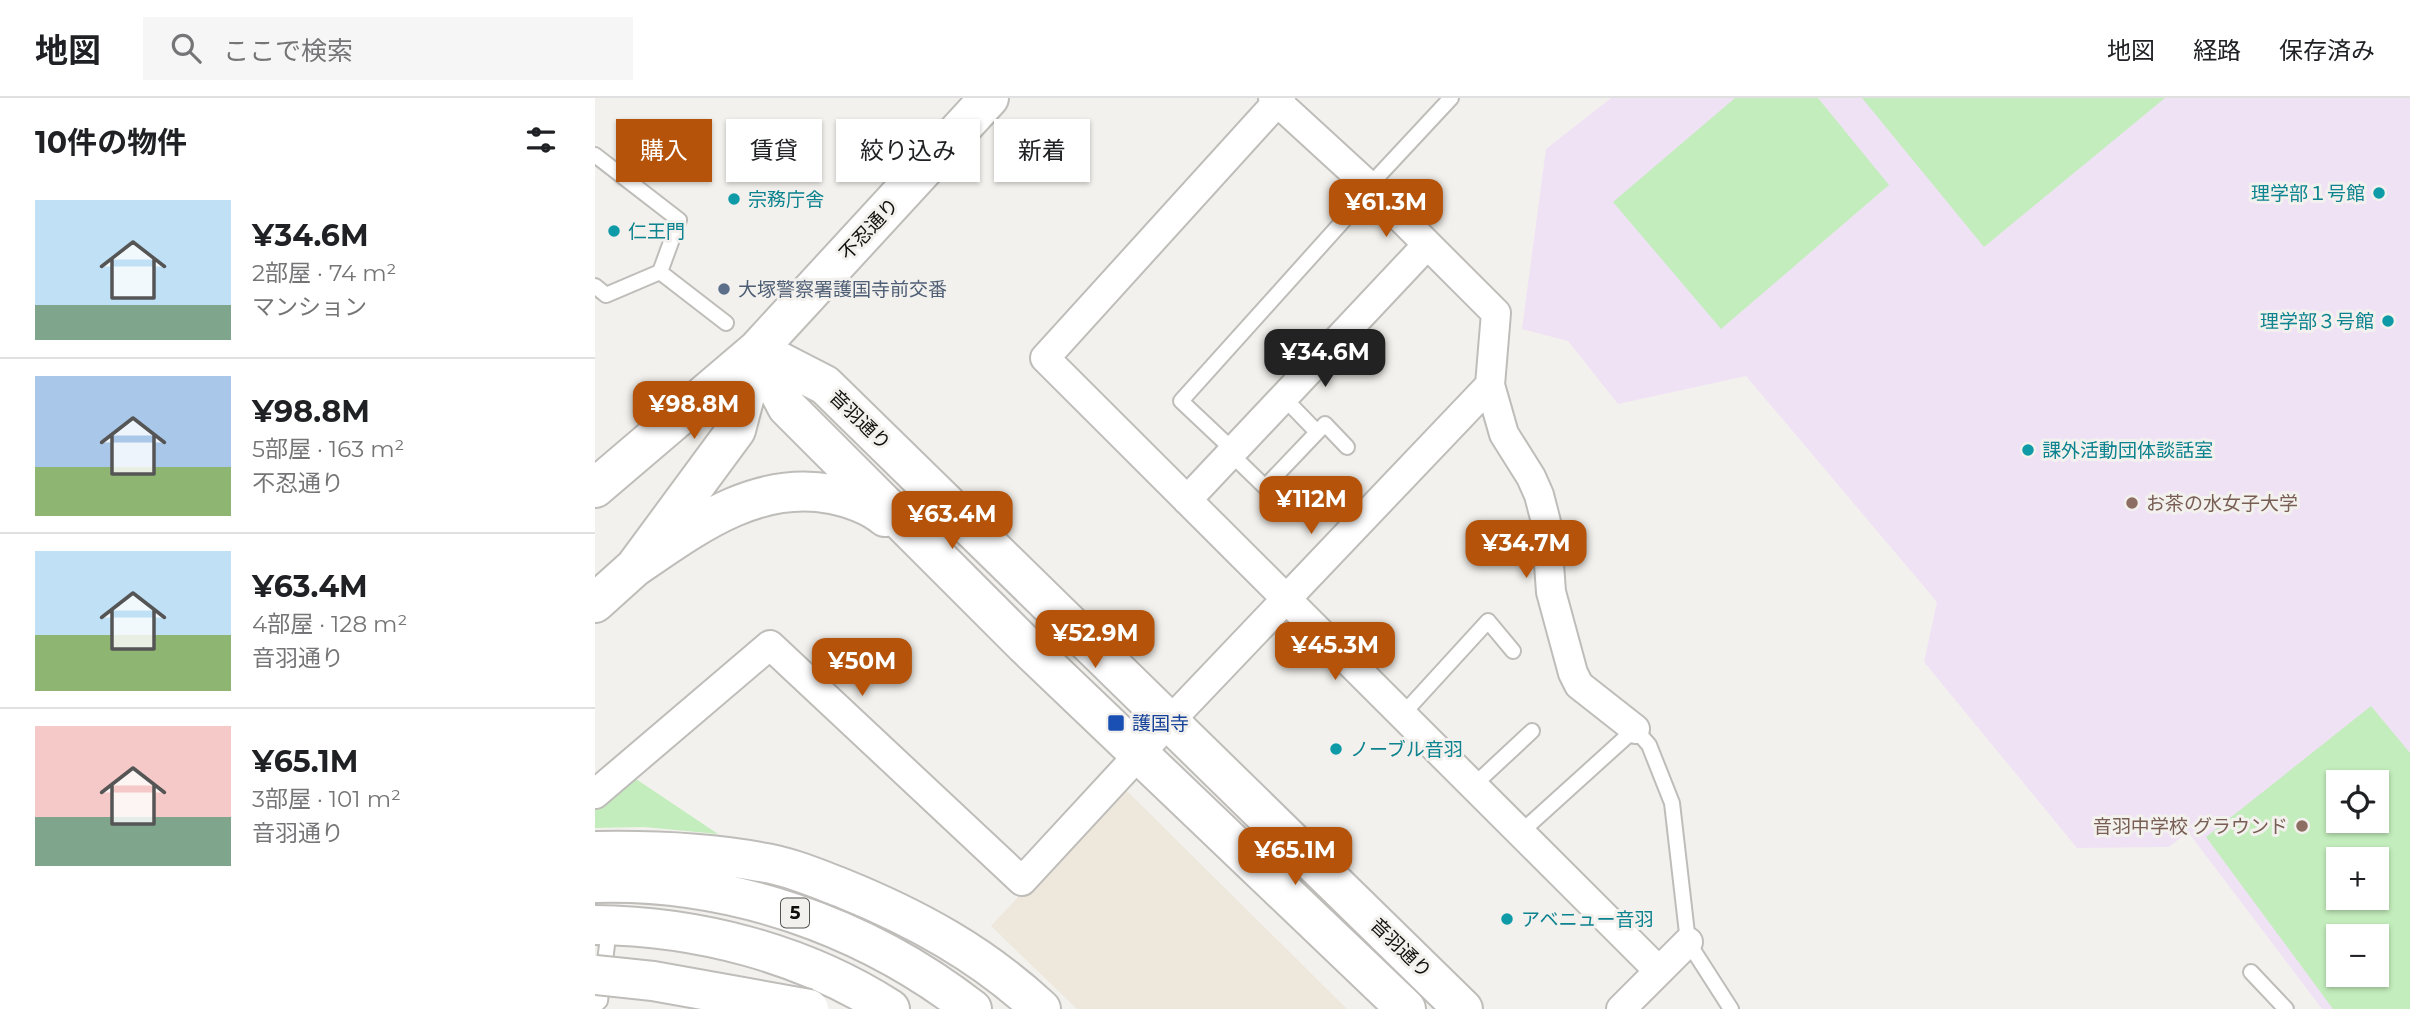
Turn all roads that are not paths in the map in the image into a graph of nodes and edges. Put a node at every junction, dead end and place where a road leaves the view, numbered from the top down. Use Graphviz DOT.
graph roads {
  1 [pos="989,98"];
  2 [pos="1451,98"];
  3 [pos="1277,99"];
  4 [pos="595,155"];
  5 [pos="1369,188"];
  6 [pos="1427,245"];
  7 [pos="660,272"];
  8 [pos="595,286"];
  9 [pos="726,323"];
  10 [pos="757,350"];
  11 [pos="1490,385"];
  12 [pos="1284,398"];
  13 [pos="1317,432"];
  14 [pos="1347,447"];
  15 [pos="1232,453"];
  16 [pos="595,488"];
  17 [pos="1187,500"];
  18 [pos="942,561"];
  19 [pos="635,567"];
  20 [pos="1286,598"];
  21 [pos="595,603"];
  22 [pos="1513,651"];
  23 [pos="1402,715"];
  24 [pos="1169,722"];
  25 [pos="1635,729"];
  26 [pos="1532,732"];
  27 [pos="1140,752"];
  28 [pos="1473,786"];
  29 [pos="595,794"];
  30 [pos="1520,833"];
  31 [pos="595,851"];
  32 [pos="595,883"];
  33 [pos="601,931"];
  34 [pos="1689,942"];
  35 [pos="1659,971"];
  36 [pos="2251,972"];
  37 [pos="595,975"];
  38 [pos="595,1006"];
  39 [pos="809,1009"];
  40 [pos="890,1009"];
  41 [pos="972,1009"];
  42 [pos="1041,1009"];
  43 [pos="1406,1009"];
  44 [pos="1463,1009"];
  45 [pos="1621,1009"];
  46 [pos="1731,1009"];
  47 [pos="2286,1009"];
  1 -- 10 [label="main road, 不忍通り"];
  2 -- 5 [label="lane"];
  3 -- 5 [label="street"];
  3 -- 17 [label="street"];
  4 -- 7 [label="lane"];
  5 -- 6 [label="street"];
  5 -- 15 [label="lane"];
  6 -- 11 [label="street"];
  6 -- 12 [label="street"];
  7 -- 8 [label="lane"];
  7 -- 9 [label="lane"];
  10 -- 16 [label="main road"];
  10 -- 18 [label="main road"];
  10 -- 19 [label="main road, 不忍通り"];
  10 -- 24 [label="main road, 音羽通り"];
  11 -- 20 [label="street"];
  11 -- 25 [label="street"];
  12 -- 13 [label="lane"];
  12 -- 15 [label="street"];
  13 -- 14 [label="lane"];
  13 -- 15 [label="lane"];
  15 -- 17 [label="street"];
  17 -- 20 [label="street"];
  18 -- 19 [label="main road"];
  18 -- 27 [label="main road"];
  19 -- 21 [label="main road, 不忍通り"];
  20 -- 23 [label="street"];
  20 -- 24 [label="street"];
  22 -- 23 [label="lane"];
  23 -- 28 [label="street"];
  24 -- 27 [label="street"];
  24 -- 44 [label="main road, 音羽通り"];
  25 -- 30 [label="lane"];
  25 -- 34 [label="lane"];
  26 -- 28 [label="lane"];
  27 -- 29 [label="street"];
  27 -- 43 [label="main road"];
  28 -- 30 [label="street"];
  30 -- 35 [label="street"];
  31 -- 42 [label="main road"];
  32 -- 41 [label="main road, 5"];
  33 -- 38 [label="lane"];
  33 -- 40 [label="main road, 5"];
  34 -- 35 [label="street"];
  34 -- 46 [label="lane"];
  35 -- 45 [label="street"];
  36 -- 47 [label="lane"];
  37 -- 39 [label="main road, bridge"];
}
